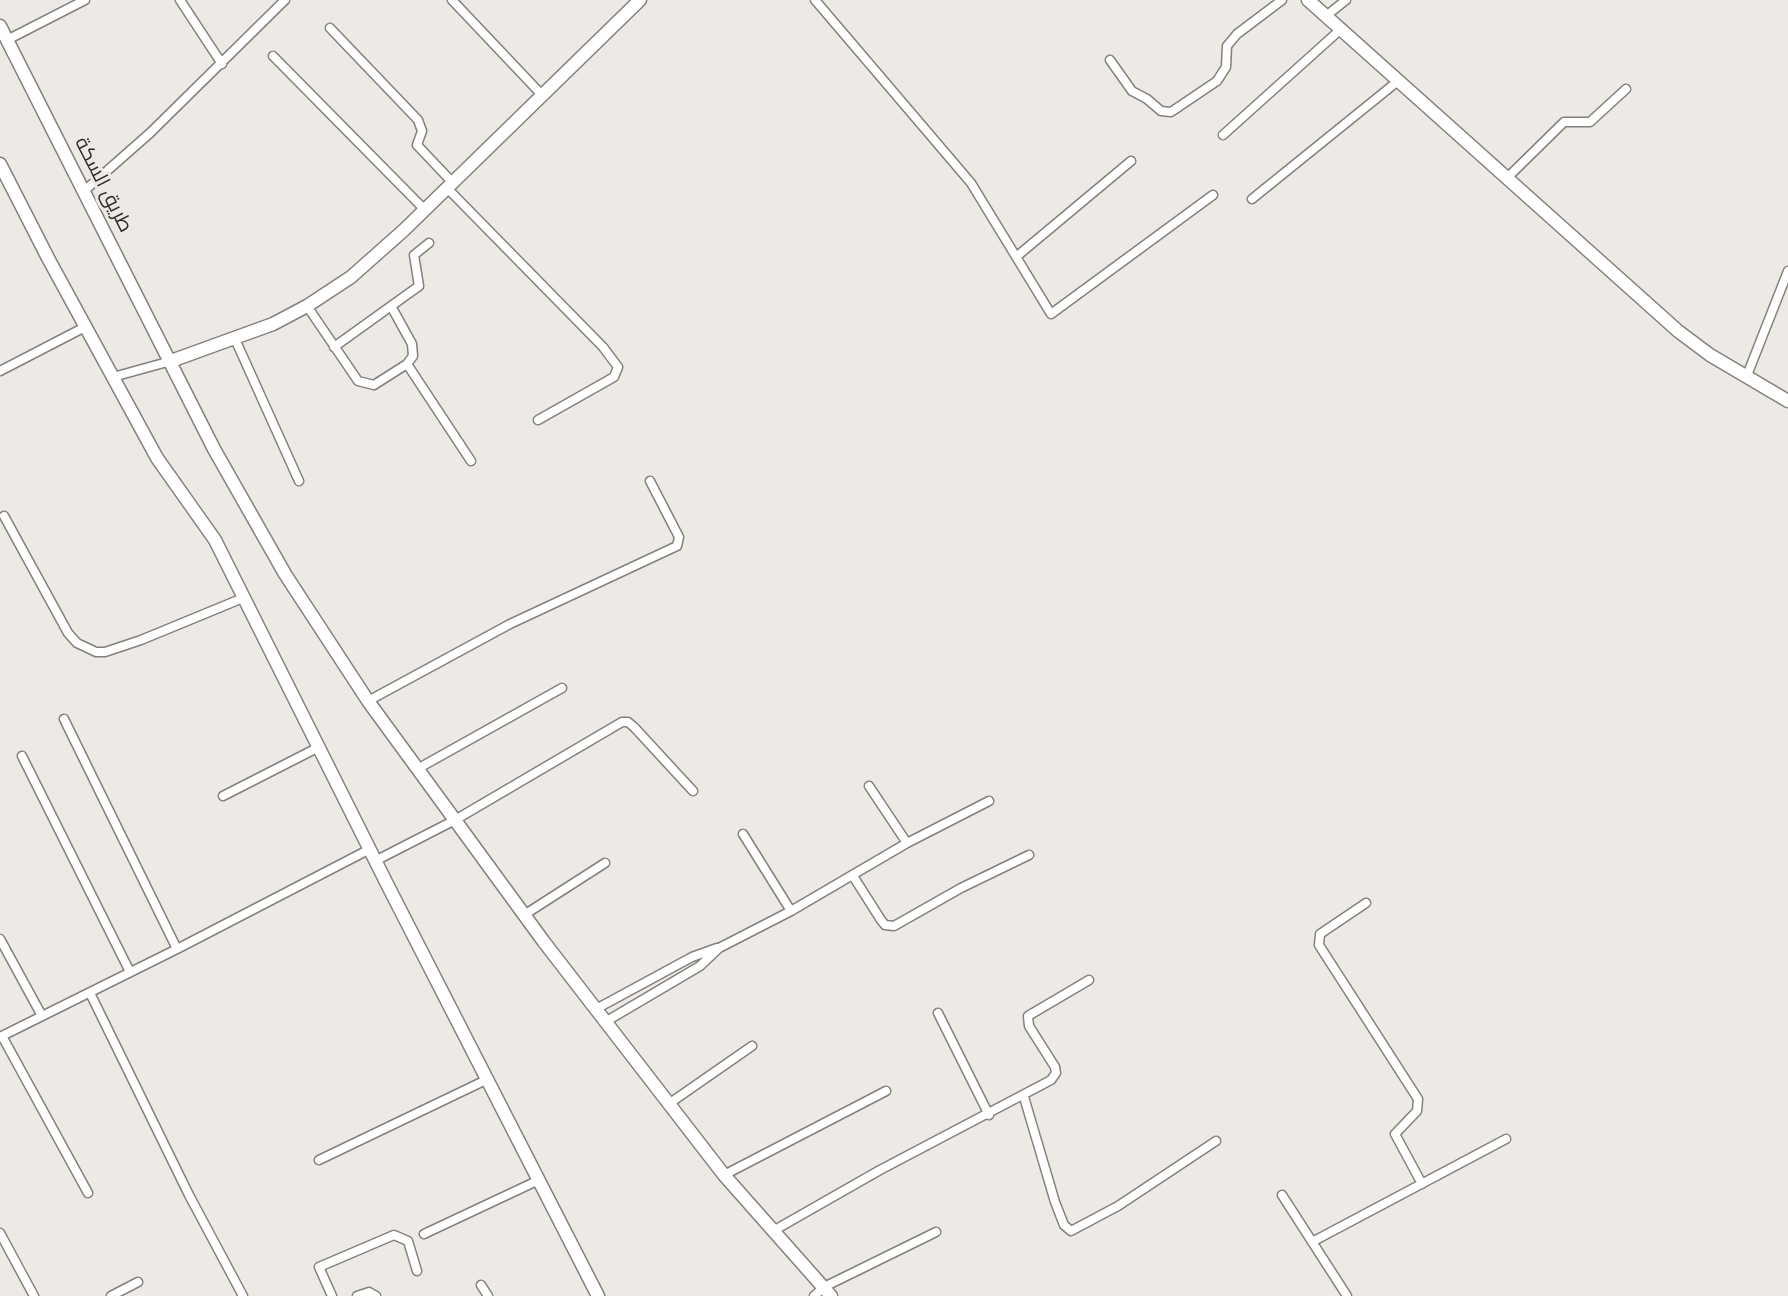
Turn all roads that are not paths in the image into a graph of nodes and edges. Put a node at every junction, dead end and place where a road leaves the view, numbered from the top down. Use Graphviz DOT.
graph roads {
  1 [pos="85,0"];
  2 [pos="180,0"];
  3 [pos="285,0"];
  4 [pos="452,0"];
  5 [pos="640,0"];
  6 [pos="815,0"];
  7 [pos="1282,0"];
  8 [pos="1308,0"];
  9 [pos="1346,0"];
  10 [pos="1326,16"];
  11 [pos="0,26"];
  12 [pos="330,28"];
  13 [pos="1341,29"];
  14 [pos="7,40"];
  15 [pos="273,56"];
  16 [pos="1110,60"];
  17 [pos="222,64"];
  18 [pos="1398,81"];
  19 [pos="1626,89"];
  20 [pos="542,95"];
  21 [pos="1223,135"];
  22 [pos="1131,161"];
  23 [pos="0,164"];
  24 [pos="1507,178"];
  25 [pos="450,186"];
  26 [pos="83,192"];
  27 [pos="1213,195"];
  28 [pos="1252,199"];
  29 [pos="425,210"];
  30 [pos="429,243"];
  31 [pos="1016,257"];
  32 [pos="1788,271"];
  33 [pos="307,306"];
  34 [pos="391,306"];
  35 [pos="85,327"];
  36 [pos="235,339"];
  37 [pos="334,347"];
  38 [pos="171,361"];
  39 [pos="407,364"];
  40 [pos="0,371"];
  41 [pos="113,377"];
  42 [pos="1746,378"];
  43 [pos="1788,401"];
  44 [pos="538,420"];
  45 [pos="471,461"];
  46 [pos="299,481"];
  47 [pos="650,481"];
  48 [pos="4,516"];
  49 [pos="243,598"];
  50 [pos="562,688"];
  51 [pos="368,701"];
  52 [pos="64,719"];
  53 [pos="319,747"];
  54 [pos="22,756"];
  55 [pos="419,768"];
  56 [pos="869,786"];
  57 [pos="693,791"];
  58 [pos="223,796"];
  59 [pos="989,801"];
  60 [pos="455,820"];
  61 [pos="743,834"];
  62 [pos="907,843"];
  63 [pos="372,855"];
  64 [pos="1029,855"];
  65 [pos="605,863"];
  66 [pos="853,876"];
  67 [pos="1366,903"];
  68 [pos="791,911"];
  69 [pos="524,915"];
  70 [pos="0,939"];
  71 [pos="719,948"];
  72 [pos="177,949"];
  73 [pos="130,972"];
  74 [pos="1089,980"];
  75 [pos="90,993"];
  76 [pos="596,1009"];
  77 [pos="938,1013"];
  78 [pos="42,1016"];
  79 [pos="605,1022"];
  80 [pos="1,1036"];
  81 [pos="752,1046"];
  82 [pos="488,1079"];
  83 [pos="886,1091"];
  84 [pos="1024,1097"];
  85 [pos="670,1103"];
  86 [pos="989,1115"];
  87 [pos="1506,1139"];
  88 [pos="1216,1141"];
  89 [pos="319,1160"];
  90 [pos="724,1175"];
  91 [pos="539,1180"];
  92 [pos="1422,1184"];
  93 [pos="88,1193"];
  94 [pos="1282,1195"];
  95 [pos="773,1231"];
  96 [pos="936,1232"];
  97 [pos="0,1233"];
  98 [pos="424,1234"];
  99 [pos="1312,1242"];
  100 [pos="417,1271"];
  101 [pos="138,1282"];
  102 [pos="481,1285"];
  103 [pos="823,1293"];
  104 [pos="34,1296"];
  105 [pos="111,1296"];
  106 [pos="243,1296"];
  107 [pos="332,1296"];
  108 [pos="357,1296"];
  109 [pos="376,1296"];
  110 [pos="488,1296"];
  111 [pos="598,1296"];
  112 [pos="1347,1296"];
  1 -- 14 [label="street"];
  2 -- 17 [label="street"];
  3 -- 17 [label="street"];
  4 -- 20 [label="street"];
  5 -- 20 [label="main road"];
  6 -- 31 [label="street"];
  7 -- 16 [label="street"];
  8 -- 10 [label="main road"];
  9 -- 10 [label="street"];
  10 -- 13 [label="main road"];
  11 -- 14 [label="main road, طريق السكة"];
  12 -- 25 [label="street"];
  13 -- 18 [label="main road"];
  13 -- 21 [label="street"];
  14 -- 26 [label="main road, طريق السكة"];
  15 -- 29 [label="street"];
  17 -- 26 [label="street"];
  18 -- 24 [label="main road"];
  18 -- 28 [label="street"];
  19 -- 24 [label="street"];
  20 -- 25 [label="main road"];
  22 -- 31 [label="street"];
  23 -- 35 [label="main road"];
  24 -- 42 [label="main road"];
  25 -- 29 [label="main road"];
  25 -- 44 [label="street"];
  26 -- 38 [label="main road, طريق السكة"];
  27 -- 31 [label="street"];
  29 -- 33 [label="main road"];
  30 -- 34 [label="street"];
  32 -- 42 [label="street"];
  33 -- 36 [label="main road"];
  33 -- 37 [label="street"];
  34 -- 37 [label="street"];
  34 -- 39 [label="street"];
  35 -- 40 [label="street"];
  35 -- 41 [label="main road"];
  36 -- 38 [label="main road"];
  36 -- 46 [label="street"];
  37 -- 39 [label="street"];
  38 -- 41 [label="street"];
  38 -- 51 [label="main road, طريق السكة"];
  39 -- 45 [label="street"];
  41 -- 49 [label="main road"];
  42 -- 43 [label="main road"];
  47 -- 51 [label="street"];
  48 -- 49 [label="street"];
  49 -- 53 [label="main road"];
  50 -- 55 [label="street"];
  51 -- 55 [label="main road, طريق السكة"];
  52 -- 72 [label="street"];
  53 -- 58 [label="street"];
  53 -- 63 [label="main road"];
  54 -- 73 [label="street"];
  55 -- 60 [label="main road, طريق السكة"];
  56 -- 62 [label="street"];
  57 -- 60 [label="street"];
  59 -- 62 [label="street"];
  60 -- 63 [label="street"];
  60 -- 69 [label="main road, طريق السكة"];
  61 -- 68 [label="street"];
  62 -- 66 [label="street"];
  63 -- 72 [label="street"];
  63 -- 82 [label="main road"];
  64 -- 66 [label="street"];
  65 -- 69 [label="street"];
  66 -- 68 [label="street"];
  67 -- 92 [label="street"];
  68 -- 71 [label="street"];
  69 -- 76 [label="main road, طريق السكة"];
  70 -- 78 [label="street"];
  71 -- 76 [label="street"];
  71 -- 79 [label="street"];
  72 -- 73 [label="street"];
  73 -- 75 [label="street"];
  74 -- 84 [label="street"];
  75 -- 78 [label="street"];
  75 -- 106 [label="street"];
  76 -- 79 [label="main road, طريق السكة"];
  77 -- 86 [label="street"];
  78 -- 80 [label="street"];
  79 -- 85 [label="main road, طريق السكة"];
  80 -- 93 [label="street"];
  81 -- 85 [label="street"];
  82 -- 89 [label="street"];
  82 -- 91 [label="main road"];
  83 -- 90 [label="street"];
  84 -- 86 [label="street"];
  84 -- 88 [label="street"];
  85 -- 90 [label="main road, طريق السكة"];
  86 -- 95 [label="street"];
  87 -- 92 [label="street"];
  90 -- 95 [label="main road, طريق السكة"];
  91 -- 98 [label="street"];
  91 -- 111 [label="main road"];
  92 -- 99 [label="street"];
  94 -- 99 [label="street"];
  95 -- 103 [label="main road, طريق السكة"];
  96 -- 103 [label="street"];
  97 -- 104 [label="street"];
  99 -- 112 [label="street"];
  100 -- 107 [label="street"];
  101 -- 105 [label="street"];
  102 -- 110 [label="street"];
  108 -- 109 [label="street"];
}
